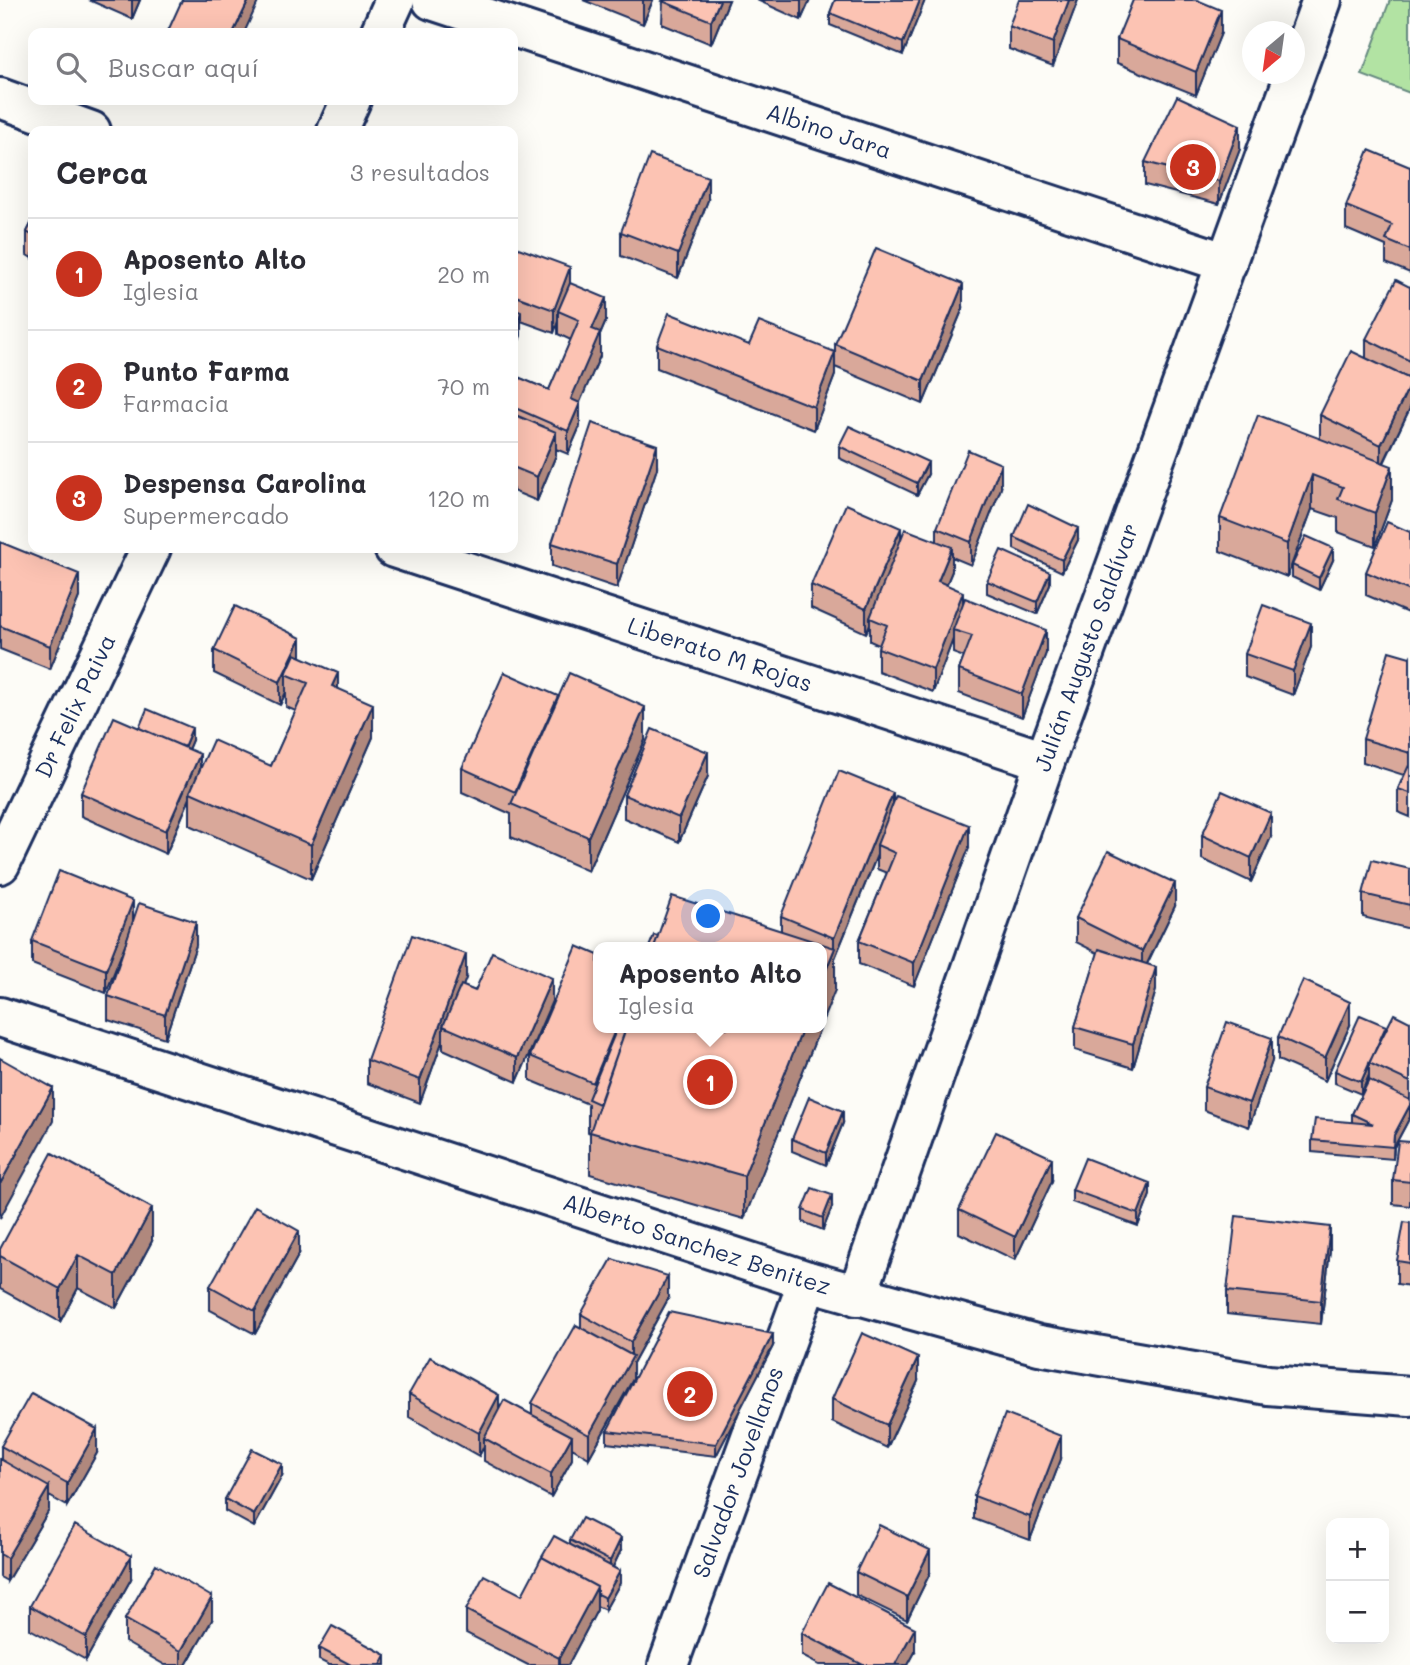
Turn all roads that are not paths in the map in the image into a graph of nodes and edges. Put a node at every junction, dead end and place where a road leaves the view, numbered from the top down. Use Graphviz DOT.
graph roads {
  1 [pos="395,0"];
  2 [pos="432,0"];
  3 [pos="1322,0"];
  4 [pos="382,28"];
  5 [pos="517,28"];
  6 [pos="518,28"];
  7 [pos="0,98"];
  8 [pos="349,105"];
  9 [pos="77,126"];
  10 [pos="339,126"];
  11 [pos="1227,263"];
  12 [pos="149,553"];
  13 [pos="409,553"];
  14 [pos="1045,761"];
  15 [pos="0,864"];
  16 [pos="0,1017"];
  17 [pos="808,1281"];
  18 [pos="857,1296"];
  19 [pos="1410,1396"];
  20 [pos="668,1665"];
  1 -- 4 [label="street"];
  2 -- 5 [label="street, Albino Jara"];
  3 -- 11 [label="street, Julián Augusto Saldívar"];
  6 -- 11 [label="street, Albino Jara"];
  7 -- 9 [label="street"];
  8 -- 10 [label="street"];
  11 -- 14 [label="street, Julián Augusto Saldívar"];
  12 -- 15 [label="street, Dr Felix Paiva"];
  13 -- 14 [label="street, Liberato M Rojas"];
  14 -- 18 [label="street, Julián Augusto Saldívar"];
  16 -- 17 [label="street, Alberto Sanchez Benitez"];
  17 -- 18 [label="street, Alberto Sanchez Benitez"];
  17 -- 20 [label="street, Salvador Jovellanos"];
  18 -- 19 [label="street, Alberto Sanchez Benitez"];
}
